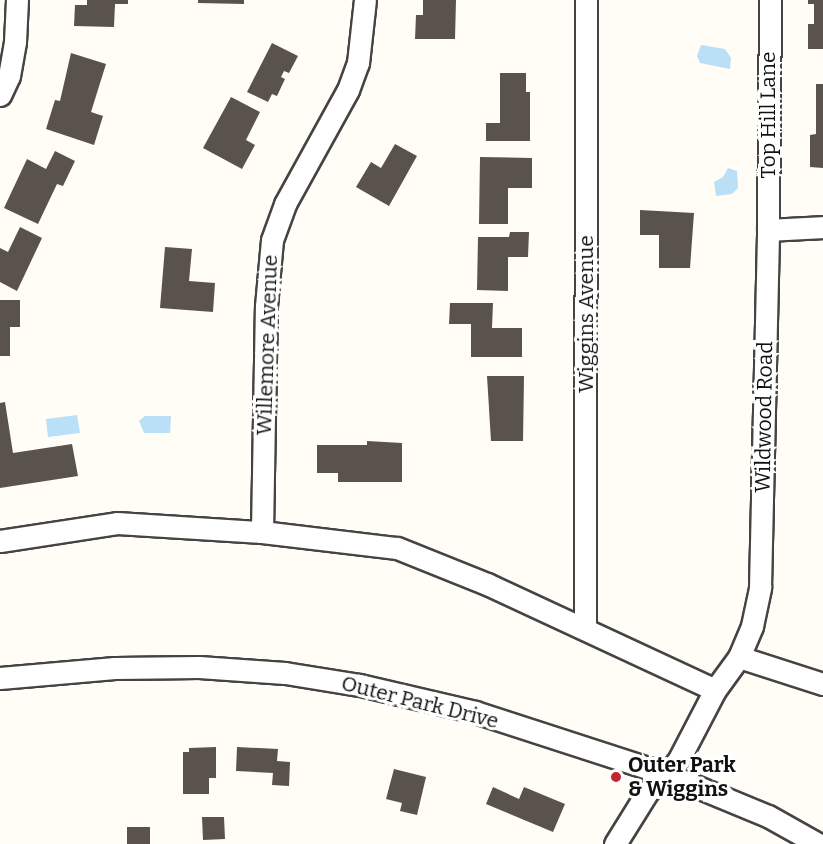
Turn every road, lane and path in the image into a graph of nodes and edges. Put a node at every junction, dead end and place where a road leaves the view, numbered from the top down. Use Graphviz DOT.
graph roads {
  1 [pos="17,0"];
  2 [pos="365,0"];
  3 [pos="586,0"];
  4 [pos="770,0"];
  5 [pos="0,95"];
  6 [pos="823,227"];
  7 [pos="768,230"];
  8 [pos="262,532"];
  9 [pos="0,542"];
  10 [pos="585,629"];
  11 [pos="739,657"];
  12 [pos="0,678"];
  13 [pos="823,684"];
  14 [pos="715,690"];
  15 [pos="666,774"];
  16 [pos="615,844"];
  17 [pos="818,844"];
  1 -- 5 [label="street"];
  2 -- 8 [label="street, Willemore Avenue"];
  3 -- 10 [label="street, Wiggins Avenue"];
  4 -- 7 [label="street, Top Hill Lane"];
  6 -- 7 [label="street"];
  7 -- 11 [label="street, Wildwood Road"];
  8 -- 9 [label="street"];
  8 -- 10 [label="street"];
  10 -- 14 [label="street"];
  11 -- 13 [label="street"];
  11 -- 14 [label="street, Wildwood Road"];
  12 -- 15 [label="street, Outer Park Drive"];
  14 -- 15 [label="street, Wildwood Road"];
  15 -- 16 [label="street"];
  15 -- 17 [label="street, Outer Park Drive"];
}
